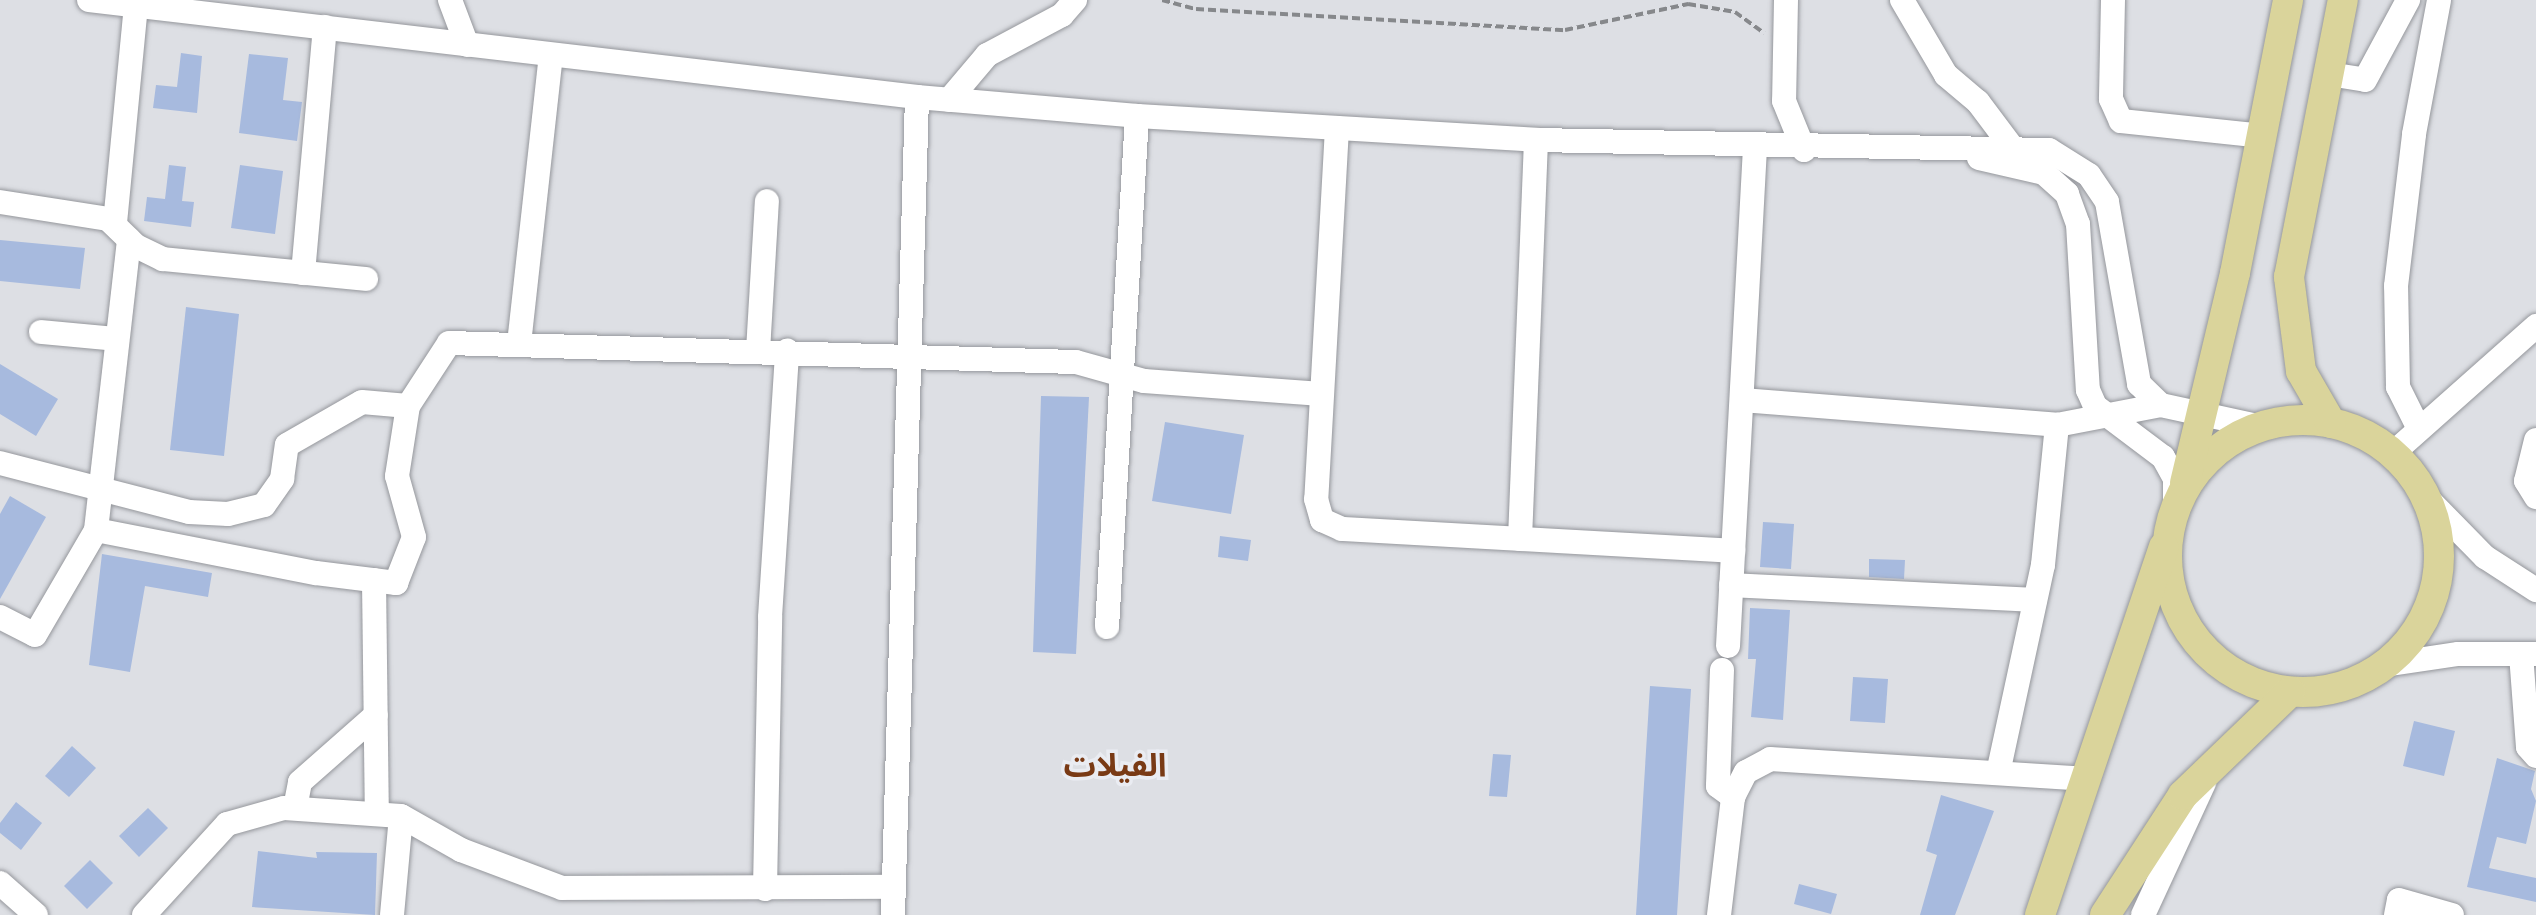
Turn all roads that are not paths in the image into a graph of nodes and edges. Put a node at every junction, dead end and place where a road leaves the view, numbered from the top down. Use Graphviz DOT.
graph roads {
  1 [pos="89,0"];
  2 [pos="450,0"];
  3 [pos="1075,0"];
  4 [pos="1786,0"];
  5 [pos="1902,0"];
  6 [pos="2113,0"];
  7 [pos="2288,0"];
  8 [pos="2343,0"];
  9 [pos="2408,0"];
  10 [pos="2439,0"];
  11 [pos="136,5"];
  12 [pos="325,27"];
  13 [pos="467,45"];
  14 [pos="551,56"];
  15 [pos="2329,74"];
  16 [pos="917,97"];
  17 [pos="949,100"];
  18 [pos="1137,116"];
  19 [pos="1337,128"];
  20 [pos="2263,136"];
  21 [pos="1536,140"];
  22 [pos="2011,146"];
  23 [pos="1755,148"];
  24 [pos="1804,150"];
  25 [pos="1945,152"];
  26 [pos="767,201"];
  27 [pos="0,202"];
  28 [pos="122,231"];
  29 [pos="303,273"];
  30 [pos="366,279"];
  31 [pos="2536,326"];
  32 [pos="41,332"];
  33 [pos="117,339"];
  34 [pos="519,344"];
  35 [pos="758,351"];
  36 [pos="787,351"];
  37 [pos="905,356"];
  38 [pos="1122,375"];
  39 [pos="1322,394"];
  40 [pos="1742,400"];
  41 [pos="2161,405"];
  42 [pos="408,406"];
  43 [pos="2202,417"];
  44 [pos="2112,419"];
  45 [pos="2331,423"];
  46 [pos="2057,425"];
  47 [pos="2262,427"];
  48 [pos="2419,429"];
  49 [pos="2536,440"];
  50 [pos="2392,454"];
  51 [pos="0,463"];
  52 [pos="100,489"];
  53 [pos="2424,495"];
  54 [pos="2536,497"];
  55 [pos="2176,512"];
  56 [pos="96,530"];
  57 [pos="1520,539"];
  58 [pos="1733,551"];
  59 [pos="374,580"];
  60 [pos="1731,585"];
  61 [pos="2536,590"];
  62 [pos="2035,600"];
  63 [pos="0,617"];
  64 [pos="1107,627"];
  65 [pos="1728,646"];
  66 [pos="2528,654"];
  67 [pos="2384,665"];
  68 [pos="1722,670"];
  69 [pos="2290,692"];
  70 [pos="376,715"];
  71 [pos="2536,756"];
  72 [pos="2213,766"];
  73 [pos="1998,773"];
  74 [pos="2084,779"];
  75 [pos="1733,797"];
  76 [pos="295,808"];
  77 [pos="389,814"];
  78 [pos="0,883"];
  79 [pos="893,887"];
  80 [pos="765,889"];
  81 [pos="638,904"];
  82 [pos="36,915"];
  83 [pos="144,915"];
  84 [pos="392,915"];
  85 [pos="893,915"];
  86 [pos="1719,915"];
  87 [pos="2040,915"];
  88 [pos="2105,915"];
  89 [pos="2143,915"];
  90 [pos="2396,915"];
  91 [pos="2452,915"];
  1 -- 11 [label="street"];
  2 -- 13 [label="street"];
  3 -- 17 [label="street"];
  4 -- 24 [label="street"];
  5 -- 22 [label="street"];
  6 -- 20 [label="street"];
  7 -- 20 [label="main road"];
  8 -- 15 [label="main road"];
  9 -- 15 [label="street"];
  10 -- 48 [label="street"];
  11 -- 12 [label="street"];
  11 -- 28 [label="street"];
  12 -- 13 [label="street"];
  12 -- 29 [label="street"];
  13 -- 14 [label="street"];
  14 -- 16 [label="street"];
  14 -- 34 [label="street"];
  15 -- 45 [label="main road"];
  16 -- 17 [label="street"];
  16 -- 37 [label="street"];
  17 -- 18 [label="street"];
  18 -- 19 [label="street"];
  18 -- 38 [label="street"];
  19 -- 21 [label="street"];
  19 -- 39 [label="street"];
  20 -- 43 [label="main road"];
  21 -- 23 [label="street"];
  21 -- 57 [label="street"];
  22 -- 25 [label="street"];
  22 -- 41 [label="street"];
  23 -- 24 [label="street"];
  23 -- 40 [label="street"];
  24 -- 25 [label="street"];
  25 -- 44 [label="street"];
  26 -- 35 [label="street"];
  27 -- 28 [label="street"];
  28 -- 29 [label="street"];
  28 -- 33 [label="street"];
  29 -- 30 [label="street"];
  31 -- 48 [label="street"];
  32 -- 33 [label="street"];
  33 -- 52 [label="street"];
  34 -- 35 [label="street"];
  34 -- 42 [label="street"];
  35 -- 36 [label="street"];
  36 -- 37 [label="street"];
  36 -- 80 [label="street"];
  37 -- 38 [label="street"];
  37 -- 79 [label="street"];
  38 -- 39 [label="street"];
  38 -- 64 [label="street"];
  39 -- 57 [label="street"];
  40 -- 46 [label="street"];
  40 -- 58 [label="street"];
  41 -- 43 [label="street"];
  41 -- 44 [label="street"];
  42 -- 52 [label="street"];
  42 -- 59 [label="street"];
  43 -- 47 [label="street"];
  43 -- 55 [label="main road"];
  44 -- 46 [label="street"];
  44 -- 55 [label="street"];
  45 -- 47 [label="main road"];
  45 -- 50 [label="main road"];
  46 -- 62 [label="street"];
  47 -- 55 [label="main road"];
  48 -- 50 [label="street"];
  49 -- 54 [label="street"];
  50 -- 53 [label="main road"];
  51 -- 52 [label="street"];
  52 -- 56 [label="street"];
  53 -- 61 [label="street"];
  53 -- 67 [label="main road"];
  55 -- 69 [label="main road"];
  55 -- 74 [label="main road"];
  56 -- 59 [label="street"];
  56 -- 63 [label="street"];
  57 -- 58 [label="street"];
  58 -- 60 [label="street"];
  59 -- 70 [label="street"];
  60 -- 62 [label="street"];
  60 -- 65 [label="street"];
  62 -- 73 [label="street"];
  66 -- 67 [label="street"];
  66 -- 71 [label="street"];
  67 -- 69 [label="main road"];
  68 -- 75 [label="street"];
  69 -- 72 [label="main road"];
  70 -- 76 [label="street"];
  70 -- 77 [label="street"];
  72 -- 88 [label="main road"];
  72 -- 89 [label="street"];
  73 -- 74 [label="street"];
  73 -- 75 [label="street"];
  74 -- 87 [label="main road"];
  75 -- 86 [label="street"];
  76 -- 77 [label="street"];
  76 -- 83 [label="street"];
  77 -- 81 [label="street"];
  77 -- 84 [label="street"];
  78 -- 82 [label="street"];
  79 -- 80 [label="street"];
  79 -- 85 [label="street"];
  80 -- 81 [label="street"];
  90 -- 91 [label="street"];
}
